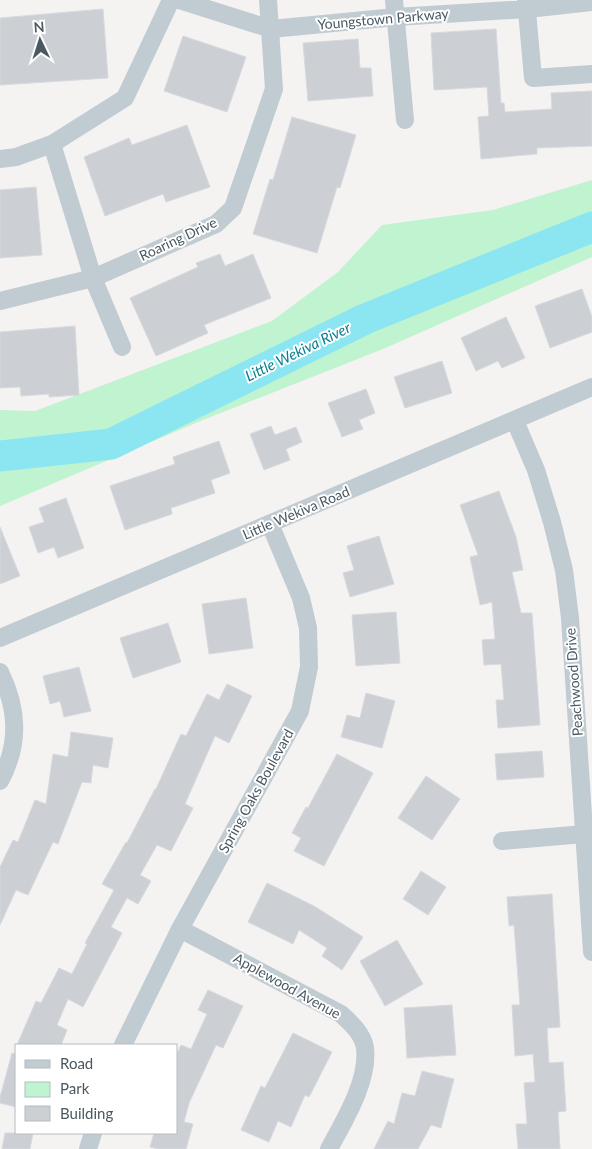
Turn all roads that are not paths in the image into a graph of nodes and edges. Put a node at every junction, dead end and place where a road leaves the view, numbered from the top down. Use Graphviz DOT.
graph roads {
  1 [pos="171,0"];
  2 [pos="179,0"];
  3 [pos="268,0"];
  4 [pos="592,2"];
  5 [pos="527,4"];
  6 [pos="395,9"];
  7 [pos="271,29"];
  8 [pos="592,74"];
  9 [pos="405,120"];
  10 [pos="52,144"];
  11 [pos="0,159"];
  12 [pos="93,278"];
  13 [pos="0,301"];
  14 [pos="122,347"];
  15 [pos="592,387"];
  16 [pos="515,421"];
  17 [pos="270,524"];
  18 [pos="0,638"];
  19 [pos="0,672"];
  20 [pos="0,781"];
  21 [pos="584,834"];
  22 [pos="502,841"];
  23 [pos="180,929"];
  24 [pos="592,952"];
  25 [pos="123,1044"];
  26 [pos="93,1134"];
  27 [pos="88,1149"];
  28 [pos="329,1149"];
  1 -- 10 [label="street"];
  2 -- 7 [label="street, Youngstown Parkway"];
  3 -- 7 [label="street, Roaring Drive"];
  4 -- 5 [label="street, Youngstown Parkway"];
  5 -- 6 [label="street, Youngstown Parkway"];
  5 -- 8 [label="street"];
  6 -- 7 [label="street, Youngstown Parkway"];
  6 -- 9 [label="street"];
  7 -- 12 [label="street, Roaring Drive"];
  10 -- 11 [label="street"];
  10 -- 12 [label="street"];
  12 -- 13 [label="street, Roaring Drive"];
  12 -- 14 [label="street"];
  15 -- 16 [label="street, Little Wekiva Road"];
  16 -- 17 [label="street, Little Wekiva Road"];
  16 -- 21 [label="street, Peachwood Drive"];
  17 -- 18 [label="street, Little Wekiva Road"];
  17 -- 23 [label="street, Spring Oaks Boulevard"];
  19 -- 20 [label="street"];
  21 -- 22 [label="street"];
  21 -- 24 [label="street, Peachwood Drive"];
  23 -- 25 [label="street, Spring Oaks Boulevard"];
  23 -- 28 [label="street, Applewood Avenue"];
  26 -- 27 [label="street"];
}
